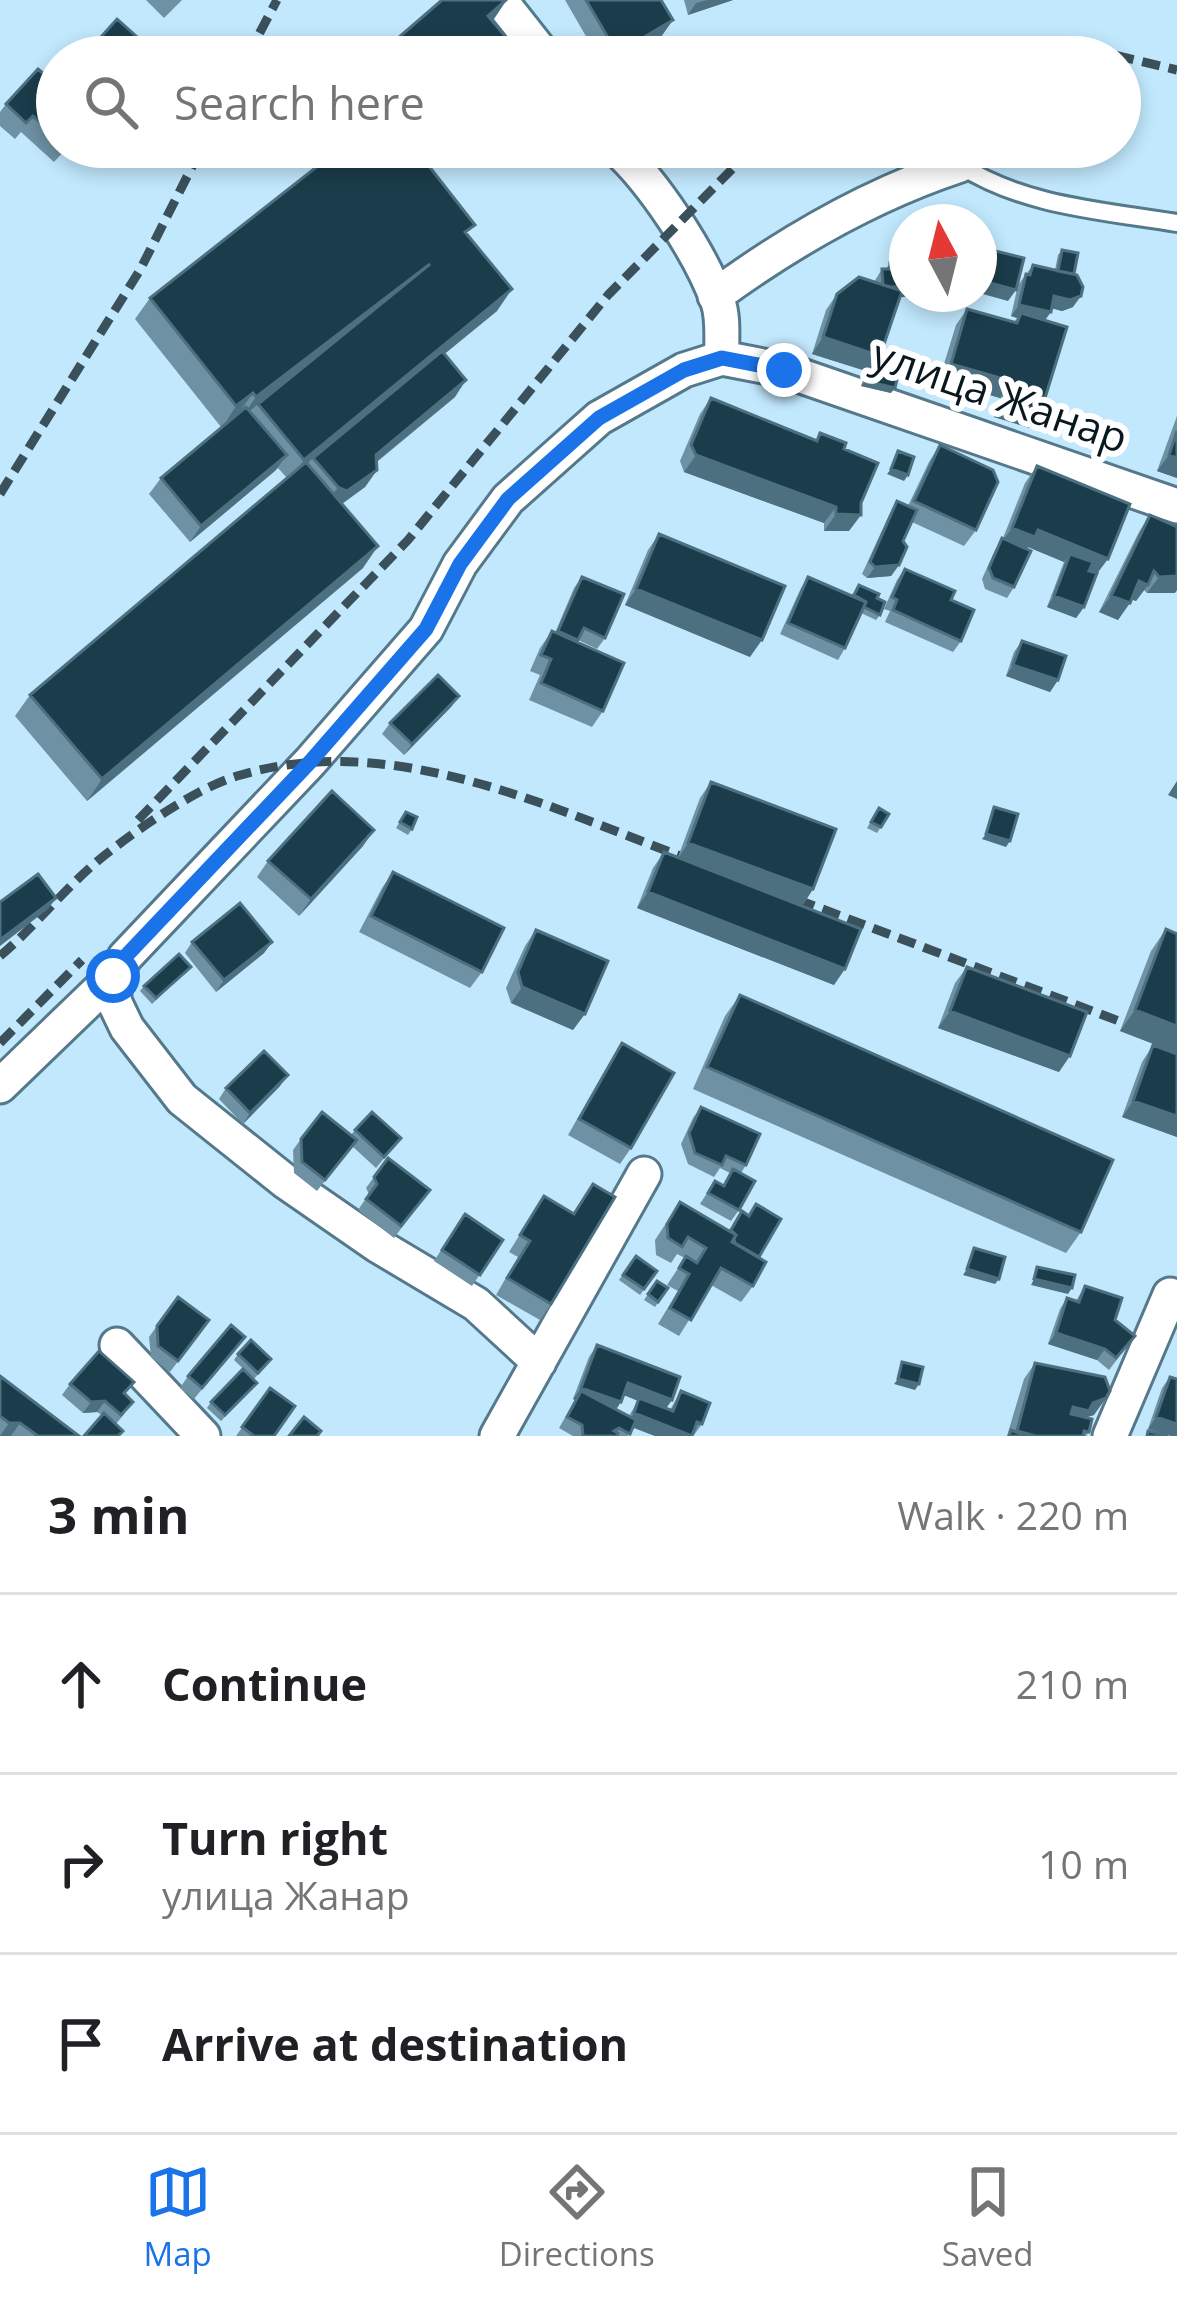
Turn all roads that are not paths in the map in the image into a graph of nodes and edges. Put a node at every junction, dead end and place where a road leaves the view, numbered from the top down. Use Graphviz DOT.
graph roads {
  1 [pos="500,0"];
  2 [pos="528,36"];
  3 [pos="639,168"];
  4 [pos="951,168"];
  5 [pos="965,168"];
  6 [pos="1177,223"];
  7 [pos="715,296"];
  8 [pos="722,358"];
  9 [pos="1177,506"];
  10 [pos="113,976"];
  11 [pos="0,1086"];
  12 [pos="644,1174"];
  13 [pos="1169,1295"];
  14 [pos="117,1345"];
  15 [pos="539,1362"];
  16 [pos="203,1436"];
  17 [pos="497,1436"];
  18 [pos="1110,1436"];
  1 -- 2 [label="street"];
  3 -- 7 [label="street"];
  4 -- 7 [label="street"];
  5 -- 6 [label="lane"];
  7 -- 8 [label="street"];
  8 -- 9 [label="street, улица Жанар"];
  8 -- 10 [label="street"];
  10 -- 11 [label="street"];
  10 -- 15 [label="street"];
  12 -- 15 [label="street"];
  13 -- 18 [label="street"];
  14 -- 16 [label="street"];
  15 -- 17 [label="street"];
}
